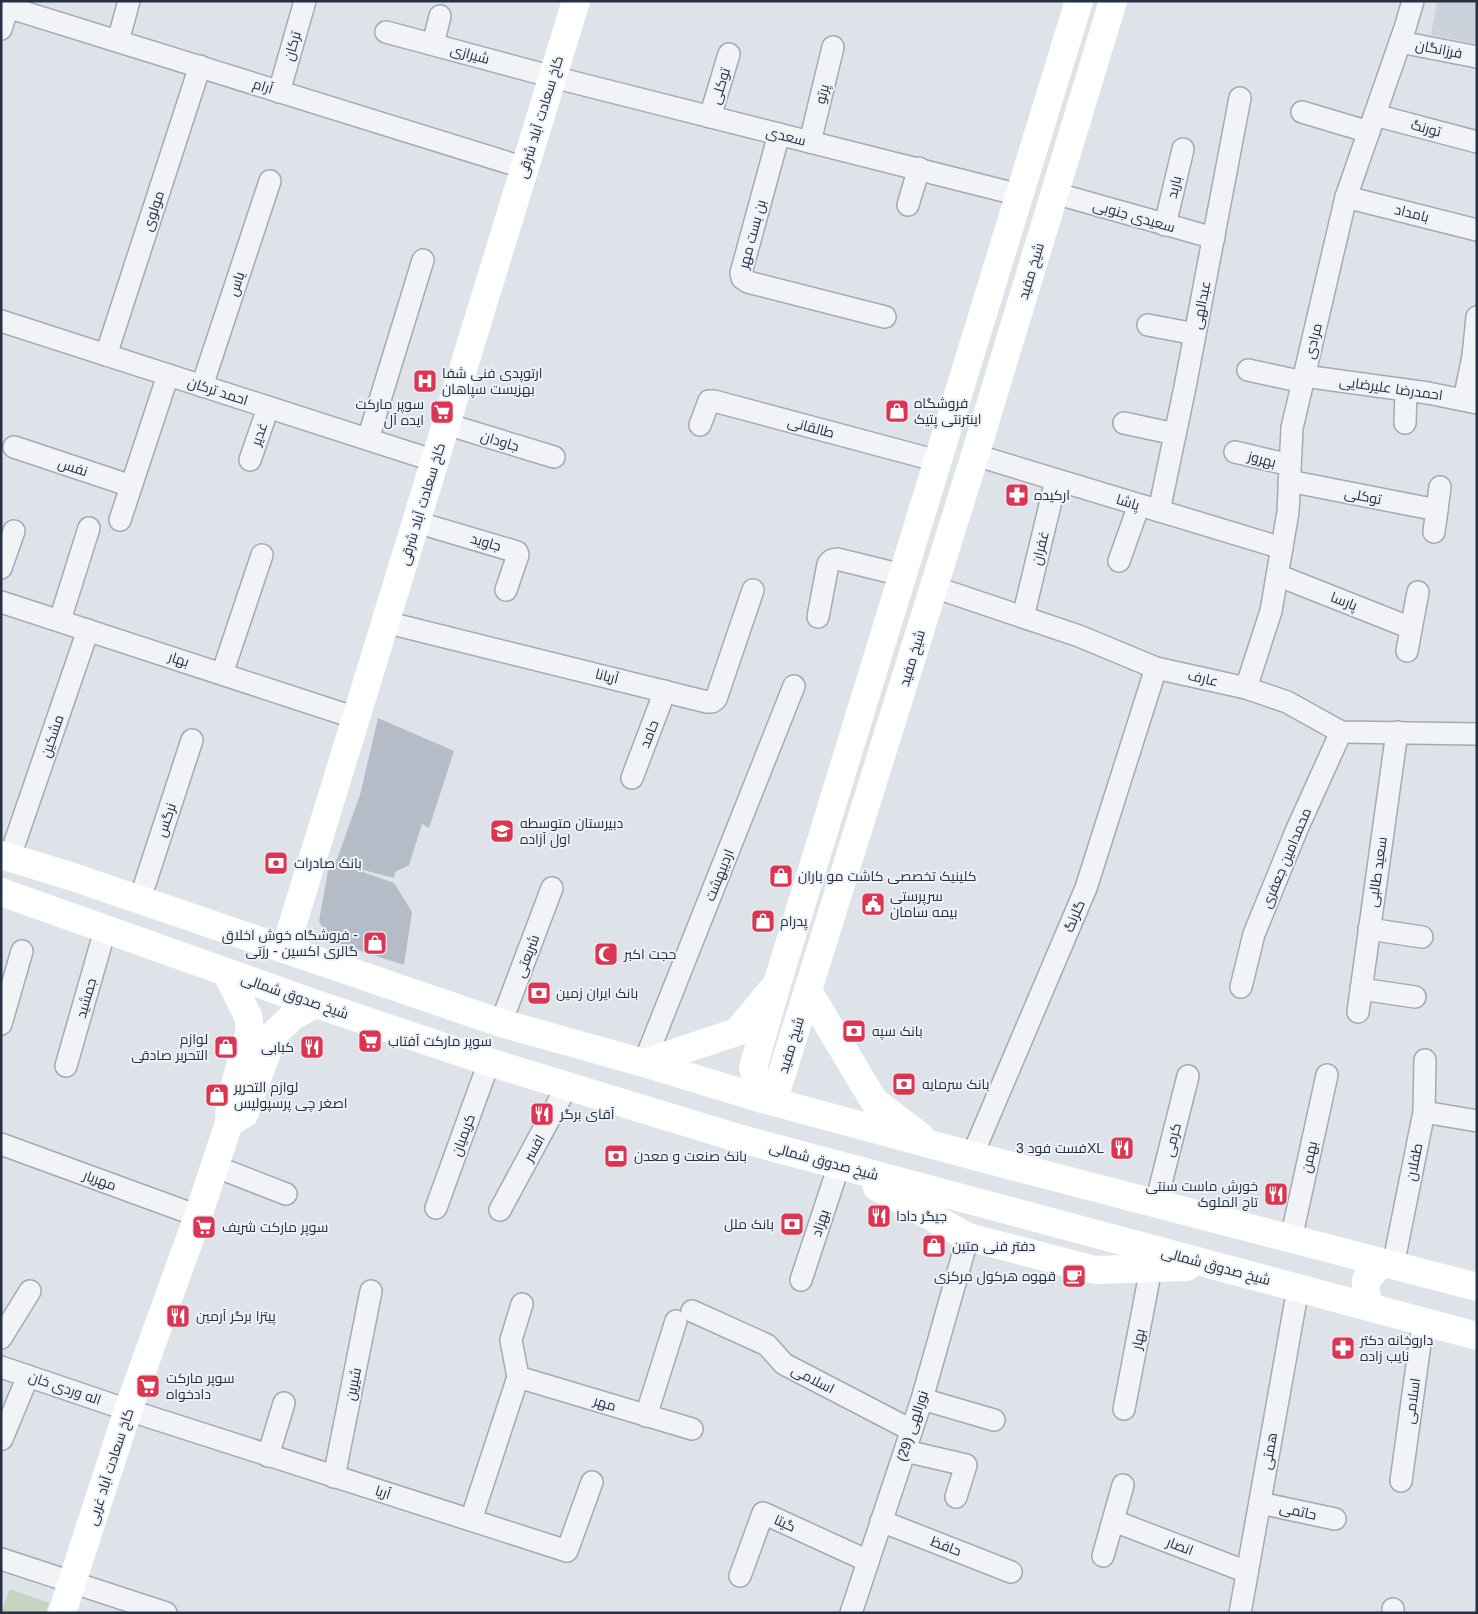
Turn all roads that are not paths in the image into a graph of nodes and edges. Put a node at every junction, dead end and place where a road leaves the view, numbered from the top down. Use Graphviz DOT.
graph roads {
  1 [pos="129,1"];
  2 [pos="305,1"];
  3 [pos="576,1"];
  4 [pos="1079,1"];
  5 [pos="1113,1"];
  6 [pos="1413,1"];
  7 [pos="5,6"];
  8 [pos="440,16"];
  9 [pos="1,29"];
  10 [pos="386,32"];
  11 [pos="118,41"];
  12 [pos="1400,42"];
  13 [pos="433,44"];
  14 [pos="833,46"];
  15 [pos="729,54"];
  16 [pos="1477,57"];
  17 [pos="200,66"];
  18 [pos="553,77"];
  19 [pos="279,92"];
  20 [pos="1240,98"];
  21 [pos="1302,112"];
  22 [pos="710,117"];
  23 [pos="1372,123"];
  24 [pos="779,134"];
  25 [pos="810,142"];
  26 [pos="1477,142"];
  27 [pos="1183,149"];
  28 [pos="525,168"];
  29 [pos="919,168"];
  30 [pos="270,181"];
  31 [pos="1054,193"];
  32 [pos="1020,195"];
  33 [pos="1346,197"];
  34 [pos="908,205"];
  35 [pos="1165,225"];
  36 [pos="1477,230"];
  37 [pos="1214,238"];
  38 [pos="423,260"];
  39 [pos="885,317"];
  40 [pos="1477,317"];
  41 [pos="1,321"];
  42 [pos="1148,325"];
  43 [pos="1195,334"];
  44 [pos="106,355"];
  45 [pos="1248,370"];
  46 [pos="168,375"];
  47 [pos="1304,379"];
  48 [pos="202,386"];
  49 [pos="1406,390"];
  50 [pos="1471,401"];
  51 [pos="268,408"];
  52 [pos="1124,423"];
  53 [pos="1405,423"];
  54 [pos="446,424"];
  55 [pos="700,425"];
  56 [pos="1176,434"];
  57 [pos="368,439"];
  58 [pos="14,447"];
  59 [pos="1235,452"];
  60 [pos="975,455"];
  61 [pos="554,457"];
  62 [pos="250,460"];
  63 [pos="435,461"];
  64 [pos="938,461"];
  65 [pos="1290,473"];
  66 [pos="1056,480"];
  67 [pos="131,486"];
  68 [pos="1440,487"];
  69 [pos="1149,508"];
  70 [pos="1437,510"];
  71 [pos="120,520"];
  72 [pos="416,522"];
  73 [pos="89,528"];
  74 [pos="14,531"];
  75 [pos="1434,532"];
  76 [pos="1282,548"];
  77 [pos="262,555"];
  78 [pos="1119,561"];
  79 [pos="1,568"];
  80 [pos="902,575"];
  81 [pos="1276,575"];
  82 [pos="934,587"];
  83 [pos="506,590"];
  84 [pos="753,590"];
  85 [pos="1418,592"];
  86 [pos="1,602"];
  87 [pos="818,617"];
  88 [pos="1023,617"];
  89 [pos="60,620"];
  90 [pos="385,622"];
  91 [pos="1411,628"];
  92 [pos="88,630"];
  93 [pos="1407,651"];
  94 [pos="1156,668"];
  95 [pos="222,674"];
  96 [pos="794,686"];
  97 [pos="1246,688"];
  98 [pos="665,691"];
  99 [pos="356,718"];
  100 [pos="1341,732"];
  101 [pos="1397,732"];
  102 [pos="1477,734"];
  103 [pos="192,740"];
  104 [pos="632,778"];
  105 [pos="10,849"];
  106 [pos="552,888"];
  107 [pos="6,900"];
  108 [pos="140,900"];
  109 [pos="1369,929"];
  110 [pos="105,930"];
  111 [pos="1422,937"];
  112 [pos="286,949"];
  113 [pos="22,951"];
  114 [pos="226,972"];
  115 [pos="777,984"];
  116 [pos="1241,987"];
  117 [pos="1361,990"];
  118 [pos="808,991"];
  119 [pos="1415,997"];
  120 [pos="316,1004"];
  121 [pos="1358,1012"];
  122 [pos="502,1023"];
  123 [pos="1,1024"];
  124 [pos="1425,1060"];
  125 [pos="490,1062"];
  126 [pos="644,1063"];
  127 [pos="66,1066"];
  128 [pos="1327,1075"];
  129 [pos="1188,1076"];
  130 [pos="567,1086"];
  131 [pos="762,1099"];
  132 [pos="1424,1112"];
  133 [pos="1477,1121"];
  134 [pos="228,1123"];
  135 [pos="750,1141"];
  136 [pos="1,1144"];
  137 [pos="931,1145"];
  138 [pos="972,1156"];
  139 [pos="839,1165"];
  140 [pos="214,1166"];
  141 [pos="286,1194"];
  142 [pos="1156,1204"];
  143 [pos="436,1208"];
  144 [pos="500,1210"];
  145 [pos="198,1216"];
  146 [pos="968,1237"];
  147 [pos="1291,1239"];
  148 [pos="1388,1264"];
  149 [pos="1216,1266"];
  150 [pos="1151,1268"];
  151 [pos="801,1280"];
  152 [pos="1298,1288"];
  153 [pos="1477,1288"];
  154 [pos="30,1291"];
  155 [pos="371,1291"];
  156 [pos="522,1304"];
  157 [pos="1372,1308"];
  158 [pos="1423,1322"];
  159 [pos="1477,1336"];
  160 [pos="1,1338"];
  161 [pos="1,1366"];
  162 [pos="28,1376"];
  163 [pos="518,1377"];
  164 [pos="922,1399"];
  165 [pos="284,1403"];
  166 [pos="1124,1409"];
  167 [pos="128,1410"];
  168 [pos="646,1416"];
  169 [pos="994,1420"];
  170 [pos="692,1430"];
  171 [pos="911,1430"];
  172 [pos="2,1439"];
  173 [pos="905,1451"];
  174 [pos="268,1456"];
  175 [pos="334,1476"];
  176 [pos="1401,1481"];
  177 [pos="592,1482"];
  178 [pos="1123,1485"];
  179 [pos="956,1497"];
  180 [pos="1260,1503"];
  181 [pos="1335,1519"];
  182 [pos="471,1520"];
  183 [pos="881,1521"];
  184 [pos="1114,1521"];
  185 [pos="1103,1556"];
  186 [pos="1,1559"];
  187 [pos="868,1561"];
  188 [pos="1011,1572"];
  189 [pos="1247,1572"];
  190 [pos="740,1576"];
  191 [pos="72,1582"];
  192 [pos="62,1613"];
  193 [pos="166,1613"];
  194 [pos="851,1613"];
  195 [pos="1240,1613"];
  1 -- 11 [label="street"];
  2 -- 19 [label="street, ترکان"];
  3 -- 18 [label="main road, کاخ سعادت آباد شرقی"];
  4 -- 32 [label="main road, شیخ مفید"];
  5 -- 31 [label="main road, شیخ مفید"];
  6 -- 12 [label="street, مرادی"];
  7 -- 9 [label="street"];
  7 -- 11 [label="street, آرام"];
  8 -- 13 [label="street"];
  10 -- 13 [label="street, شیرازی"];
  11 -- 17 [label="street, آرام"];
  12 -- 16 [label="street, فرزانگان"];
  12 -- 23 [label="street, مرادی"];
  13 -- 18 [label="street, شیرازی"];
  14 -- 25 [label="street, پرتو"];
  15 -- 22 [label="street, توکلی"];
  17 -- 19 [label="street, آرام"];
  17 -- 44 [label="street, مولوی"];
  18 -- 22 [label="street, سعدی"];
  18 -- 28 [label="main road, کاخ سعادت آباد شرقی"];
  19 -- 28 [label="street, آرام"];
  20 -- 37 [label="street, عبدالهی"];
  21 -- 23 [label="street, تورنگ"];
  22 -- 24 [label="street, سعدی"];
  23 -- 26 [label="street, تورنگ"];
  23 -- 33 [label="street, مرادی"];
  24 -- 25 [label="street, سعدی"];
  24 -- 39 [label="street, بن بست مهر"];
  25 -- 29 [label="street, سعدی"];
  27 -- 35 [label="street, باربد"];
  28 -- 54 [label="main road, کاخ سعادت آباد شرقی"];
  29 -- 32 [label="street, سعدی"];
  29 -- 34 [label="street"];
  30 -- 48 [label="street, یاس"];
  31 -- 35 [label="street, سعیدی جنوبی"];
  31 -- 60 [label="main road, شیخ مفید"];
  32 -- 64 [label="main road, شیخ مفید"];
  33 -- 36 [label="street, بامداد"];
  33 -- 47 [label="street, مرادی"];
  35 -- 37 [label="street, سعیدی جنوبی"];
  37 -- 43 [label="street, عبدالهی"];
  38 -- 57 [label="street"];
  40 -- 50 [label="street"];
  41 -- 44 [label="street, احمد ترکان"];
  42 -- 43 [label="street"];
  43 -- 56 [label="street, عبدالهی"];
  44 -- 46 [label="street, احمد ترکان"];
  45 -- 47 [label="street, احمدرضا علیرضایی"];
  46 -- 48 [label="street, احمد ترکان"];
  46 -- 67 [label="street"];
  47 -- 49 [label="street, احمدرضا علیرضایی"];
  47 -- 65 [label="street, مرادی"];
  48 -- 51 [label="street, احمد ترکان"];
  49 -- 50 [label="street, احمدرضا علیرضایی"];
  49 -- 53 [label="street"];
  51 -- 57 [label="street, احمد ترکان"];
  51 -- 62 [label="street, غدیر"];
  52 -- 56 [label="street"];
  54 -- 61 [label="street, جاودان"];
  54 -- 63 [label="main road, کاخ سعادت آباد شرقی"];
  55 -- 64 [label="street, طالقانی"];
  56 -- 69 [label="street, عبدالهی"];
  57 -- 63 [label="street, احمد ترکان"];
  58 -- 67 [label="street, نفس"];
  59 -- 65 [label="street, بهروز"];
  60 -- 66 [label="street, پاشا"];
  60 -- 82 [label="main road, شیخ مفید"];
  63 -- 72 [label="main road, کاخ سعادت آباد شرقی"];
  64 -- 80 [label="main road, شیخ مفید"];
  65 -- 70 [label="street, توکلی"];
  65 -- 76 [label="street, مرادی"];
  66 -- 69 [label="street, پاشا"];
  66 -- 88 [label="street, غفران"];
  67 -- 71 [label="street"];
  68 -- 70 [label="street"];
  69 -- 76 [label="street, پاشا"];
  69 -- 78 [label="street, عبدالهی"];
  70 -- 75 [label="street"];
  72 -- 83 [label="street, جاوید"];
  72 -- 90 [label="main road, کاخ سعادت آباد شرقی"];
  73 -- 89 [label="street"];
  74 -- 79 [label="street"];
  76 -- 81 [label="street, مرادی"];
  77 -- 95 [label="street"];
  80 -- 87 [label="street"];
  80 -- 115 [label="main road, شیخ مفید"];
  81 -- 91 [label="street, پارسا"];
  81 -- 97 [label="street, مرادی"];
  82 -- 88 [label="street, عارف"];
  82 -- 118 [label="main road, شیخ مفید"];
  84 -- 98 [label="street, آریانا"];
  85 -- 91 [label="street"];
  86 -- 89 [label="street, بهار"];
  88 -- 94 [label="street, عارف"];
  89 -- 92 [label="street, بهار"];
  90 -- 98 [label="street, آریانا"];
  90 -- 99 [label="main road, کاخ سعادت آباد شرقی"];
  91 -- 93 [label="street"];
  92 -- 95 [label="street, بهار"];
  92 -- 105 [label="street, مشکین"];
  94 -- 97 [label="street, عارف"];
  94 -- 138 [label="street, گلرنگ"];
  95 -- 99 [label="street, بهار"];
  96 -- 126 [label="street, اردیبهشت"];
  97 -- 100 [label="street, عارف"];
  98 -- 104 [label="street, حامد"];
  99 -- 112 [label="main road, کاخ سعادت آباد شرقی"];
  100 -- 101 [label="street, عارف"];
  100 -- 116 [label="street, محمدامین جعفری"];
  101 -- 102 [label="street, عارف"];
  101 -- 109 [label="street, سعید طالبی"];
  103 -- 108 [label="street, نرگس"];
  105 -- 108 [label="main road"];
  106 -- 122 [label="street, شریعتی"];
  107 -- 110 [label="main road, شیخ صدوق شمالی"];
  108 -- 112 [label="main road"];
  109 -- 111 [label="street"];
  109 -- 117 [label="street, سعید طالبی"];
  110 -- 114 [label="main road, شیخ صدوق شمالی"];
  110 -- 127 [label="street, جمشید"];
  112 -- 122 [label="main road"];
  113 -- 123 [label="street"];
  114 -- 120 [label="main road, شیخ صدوق شمالی"];
  114 -- 134 [label="main road, کاخ سعادت آباد غربی"];
  115 -- 126 [label="main road"];
  115 -- 131 [label="main road, شیخ مفید"];
  117 -- 119 [label="street"];
  117 -- 121 [label="street, سعید طالبی"];
  118 -- 131 [label="main road, شیخ مفید"];
  118 -- 137 [label="main road"];
  120 -- 125 [label="main road, شیخ صدوق شمالی"];
  120 -- 134 [label="main road"];
  122 -- 126 [label="main road"];
  124 -- 132 [label="street, طفلان"];
  125 -- 130 [label="main road, شیخ صدوق شمالی"];
  125 -- 143 [label="street, کریمیان"];
  126 -- 131 [label="main road"];
  128 -- 147 [label="street, بهمن"];
  129 -- 142 [label="street, کرمی"];
  130 -- 135 [label="main road, شیخ صدوق شمالی"];
  130 -- 144 [label="street, افسر"];
  131 -- 135 [label="main road"];
  131 -- 137 [label="main road"];
  132 -- 133 [label="street"];
  132 -- 148 [label="street, طفلان"];
  134 -- 140 [label="main road, کاخ سعادت آباد غربی"];
  135 -- 139 [label="main road, شیخ صدوق شمالی"];
  136 -- 145 [label="street, مهریار"];
  137 -- 138 [label="main road"];
  138 -- 142 [label="main road"];
  139 -- 146 [label="main road"];
  139 -- 149 [label="main road, شیخ صدوق شمالی"];
  139 -- 151 [label="street, بهزاد"];
  140 -- 141 [label="street"];
  140 -- 145 [label="main road, کاخ سعادت آباد غربی"];
  142 -- 147 [label="main road"];
  145 -- 167 [label="main road, کاخ سعادت آباد غربی"];
  146 -- 150 [label="main road"];
  146 -- 164 [label="street, نورالهی (29)"];
  147 -- 148 [label="main road"];
  148 -- 153 [label="main road"];
  148 -- 157 [label="main road"];
  149 -- 150 [label="main road"];
  149 -- 152 [label="main road, شیخ صدوق شمالی"];
  150 -- 166 [label="street, بهار"];
  152 -- 157 [label="main road, شیخ صدوق شمالی"];
  152 -- 180 [label="street, همتی"];
  154 -- 160 [label="street"];
  155 -- 175 [label="street, شیرین"];
  156 -- 163 [label="street"];
  157 -- 158 [label="main road, شیخ صدوق شمالی"];
  158 -- 159 [label="main road, شیخ صدوق شمالی"];
  158 -- 176 [label="street, اسلامی"];
  161 -- 162 [label="street, اله وردی خان"];
  162 -- 167 [label="street, اله وردی خان"];
  162 -- 172 [label="street"];
  163 -- 168 [label="street, مهر"];
  163 -- 182 [label="street"];
  164 -- 169 [label="street"];
  164 -- 171 [label="street, نورالهی (29)"];
  165 -- 174 [label="street"];
  167 -- 174 [label="street, آریا"];
  167 -- 191 [label="main road, کاخ سعادت آباد غربی"];
  168 -- 170 [label="street, مهر"];
  168 -- 171 [label="street, اسلامی"];
  171 -- 173 [label="street, نورالهی (29)"];
  173 -- 179 [label="street"];
  173 -- 183 [label="street, نورالهی (29)"];
  174 -- 175 [label="street, آریا"];
  175 -- 182 [label="street, آریا"];
  177 -- 182 [label="street, آریا"];
  178 -- 184 [label="street"];
  180 -- 181 [label="street, حاتمی"];
  180 -- 189 [label="street, همتی"];
  183 -- 187 [label="street, نورالهی (29)"];
  183 -- 188 [label="street, حافظ"];
  184 -- 185 [label="street"];
  184 -- 189 [label="street, انصار"];
  186 -- 191 [label="street"];
  187 -- 190 [label="street, گیتا"];
  187 -- 194 [label="street, نورالهی (29)"];
  189 -- 195 [label="street, همتی"];
  191 -- 192 [label="main road, کاخ سعادت آباد غربی"];
  191 -- 193 [label="street"];
}
